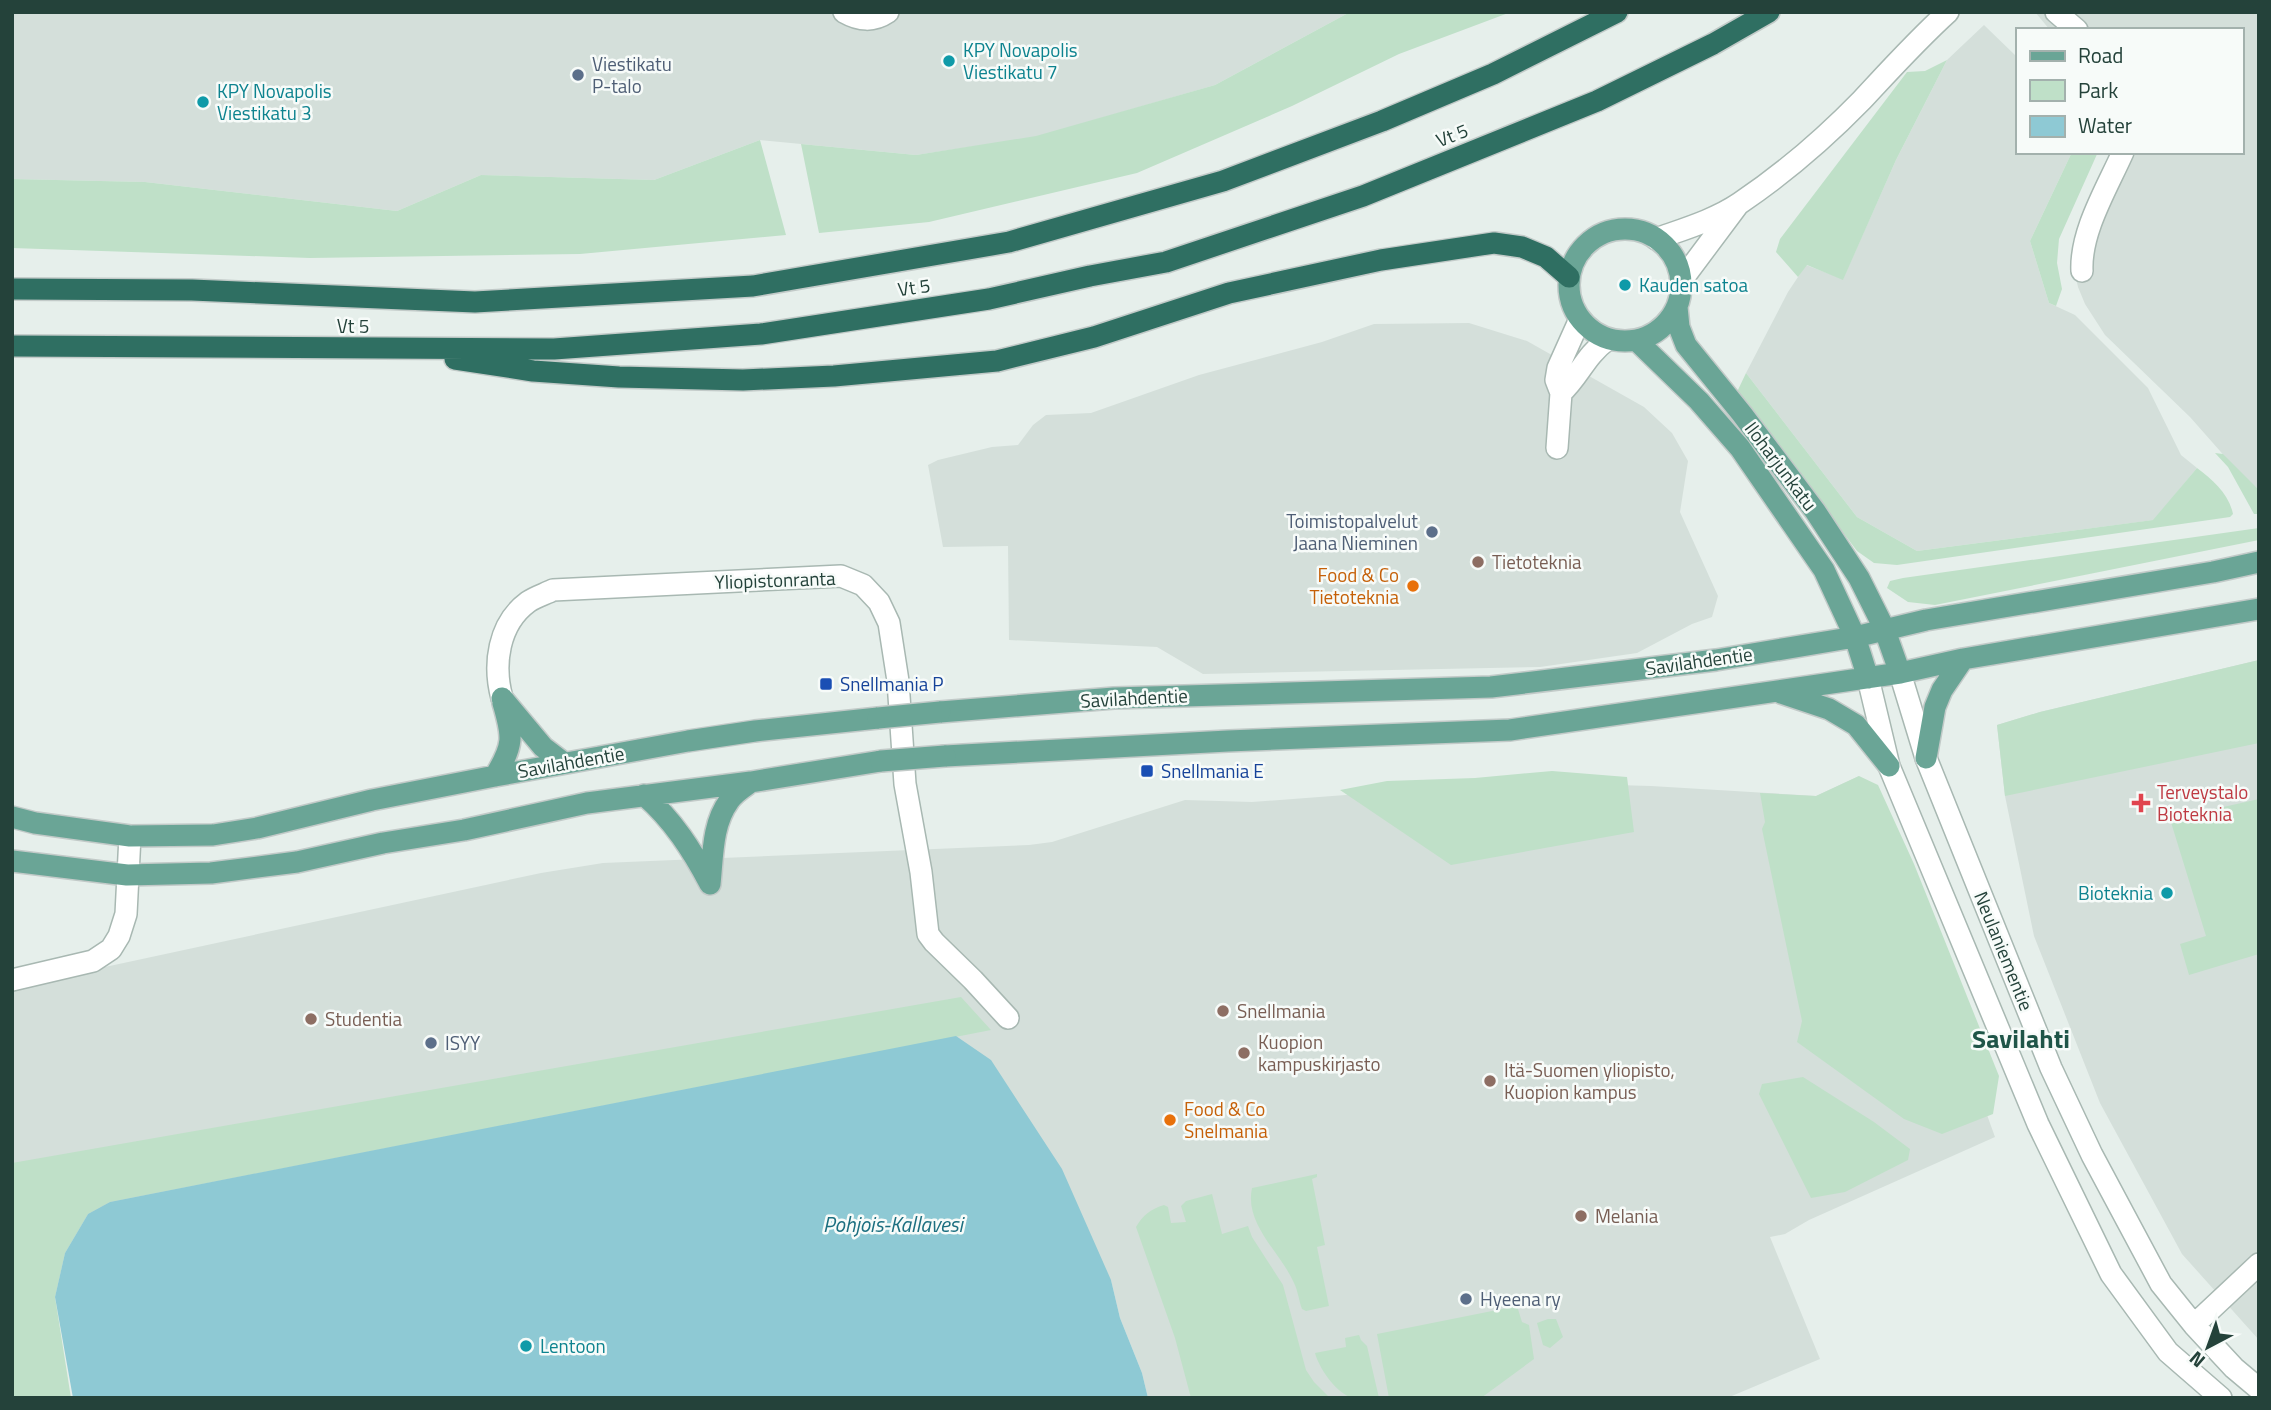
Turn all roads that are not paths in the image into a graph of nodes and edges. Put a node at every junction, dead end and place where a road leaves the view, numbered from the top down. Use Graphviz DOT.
graph roads {
  1 [pos="844,12"];
  2 [pos="888,12"];
  3 [pos="1617,12"];
  4 [pos="1769,12"];
  5 [pos="1948,12"];
  6 [pos="2056,12"];
  7 [pos="2075,28"];
  8 [pos="2122,154"];
  9 [pos="1738,205"];
  10 [pos="1656,239"];
  11 [pos="2082,271"];
  12 [pos="1569,277"];
  13 [pos="1681,281"];
  14 [pos="12,289"];
  15 [pos="1677,307"];
  16 [pos="1580,319"];
  17 [pos="1608,339"];
  18 [pos="1636,340"];
  19 [pos="12,346"];
  20 [pos="383,349"];
  21 [pos="1561,393"];
  22 [pos="1557,448"];
  23 [pos="2259,550"];
  24 [pos="2259,562"];
  25 [pos="2213,572"];
  26 [pos="2259,611"];
  27 [pos="1884,628"];
  28 [pos="1856,637"];
  29 [pos="1963,659"];
  30 [pos="1900,673"];
  31 [pos="1868,678"];
  32 [pos="1779,692"];
  33 [pos="502,698"];
  34 [pos="1926,758"];
  35 [pos="564,763"];
  36 [pos="1889,766"];
  37 [pos="495,776"];
  38 [pos="751,782"];
  39 [pos="643,795"];
  40 [pos="12,817"];
  41 [pos="130,836"];
  42 [pos="12,860"];
  43 [pos="127,875"];
  44 [pos="12,980"];
  45 [pos="1008,1018"];
  46 [pos="2259,1264"];
  47 [pos="2194,1325"];
  48 [pos="2259,1389"];
  49 [pos="2221,1398"];
  1 -- 2 [label="street"];
  3 -- 14 [label="highway, Vt 5"];
  4 -- 20 [label="highway, Vt 5"];
  5 -- 9 [label="street"];
  6 -- 7 [label="street"];
  8 -- 11 [label="street"];
  9 -- 10 [label="street"];
  9 -- 13 [label="street"];
  10 -- 12 [label="main road"];
  10 -- 13 [label="main road"];
  12 -- 16 [label="main road"];
  12 -- 20 [label="highway"];
  13 -- 15 [label="main road"];
  15 -- 18 [label="main road"];
  15 -- 27 [label="main road, Iloharjunkatu"];
  16 -- 17 [label="main road"];
  16 -- 21 [label="street"];
  17 -- 18 [label="main road"];
  17 -- 21 [label="street"];
  18 -- 28 [label="main road, Iloharjunkatu"];
  19 -- 20 [label="highway, Vt 5"];
  21 -- 22 [label="street"];
  23 -- 25 [label="main road"];
  24 -- 25 [label="main road, Savilahdentie"];
  25 -- 27 [label="main road, Savilahdentie"];
  26 -- 29 [label="main road"];
  27 -- 28 [label="main road, Savilahdentie"];
  27 -- 30 [label="main road, Neulaniementie"];
  28 -- 31 [label="main road, Neulaniementie"];
  28 -- 35 [label="main road, Savilahdentie, bridge"];
  29 -- 30 [label="main road"];
  29 -- 34 [label="main road"];
  30 -- 31 [label="main road"];
  30 -- 34 [label="street, Neulaniementie"];
  31 -- 32 [label="main road"];
  31 -- 36 [label="street, Neulaniementie"];
  32 -- 36 [label="main road"];
  32 -- 38 [label="main road, bridge"];
  33 -- 35 [label="main road"];
  33 -- 37 [label="main road"];
  33 -- 45 [label="street, Yliopistonranta"];
  34 -- 47 [label="street, Neulaniementie"];
  35 -- 37 [label="main road, Savilahdentie"];
  36 -- 49 [label="street, Neulaniementie"];
  37 -- 41 [label="main road, Savilahdentie"];
  38 -- 39 [label="main road"];
  38 -- 39 [label="main road"];
  39 -- 43 [label="main road"];
  40 -- 41 [label="main road, Savilahdentie"];
  41 -- 43 [label="street"];
  42 -- 43 [label="main road"];
  43 -- 44 [label="street"];
  46 -- 47 [label="street"];
  47 -- 48 [label="street, Neulaniementie"];
}
